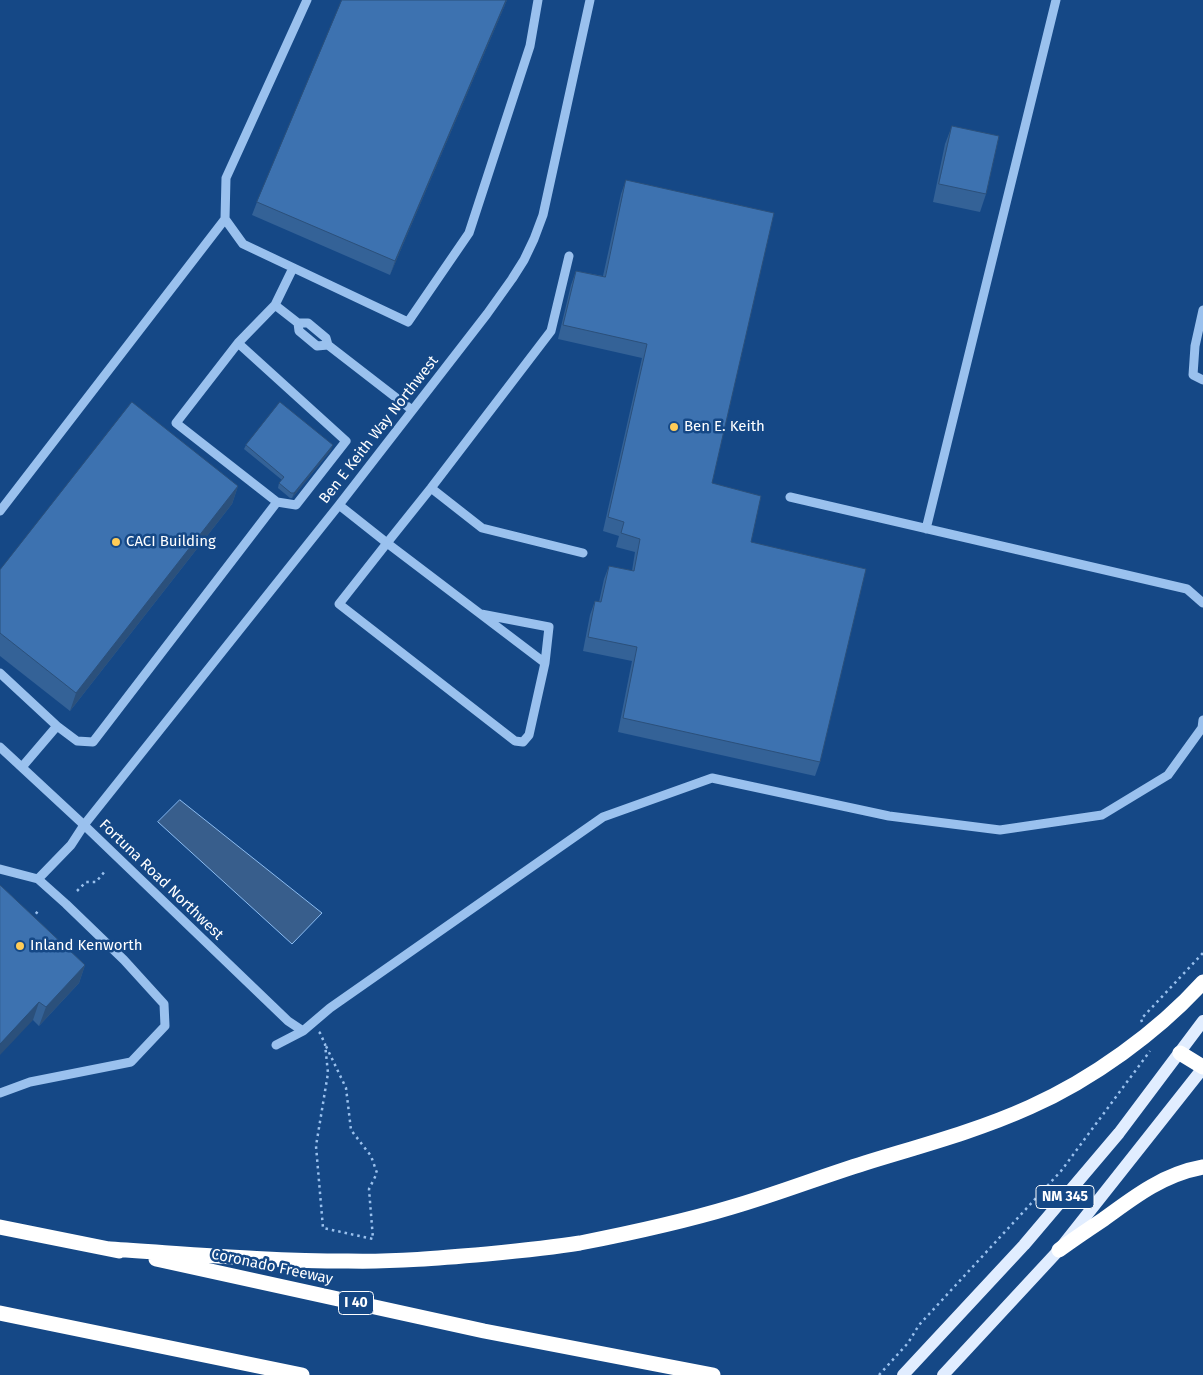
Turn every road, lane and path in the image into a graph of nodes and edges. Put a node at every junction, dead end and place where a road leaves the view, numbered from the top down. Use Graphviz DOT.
graph roads {
  1 [pos="307,0"];
  2 [pos="538,0"];
  3 [pos="590,0"];
  4 [pos="1056,0"];
  5 [pos="225,219"];
  6 [pos="569,256"];
  7 [pos="293,268"];
  8 [pos="275,305"];
  9 [pos="1203,310"];
  10 [pos="238,342"];
  11 [pos="1203,380"];
  12 [pos="412,410"];
  13 [pos="431,488"];
  14 [pos="790,497"];
  15 [pos="277,502"];
  16 [pos="339,505"];
  17 [pos="0,510"];
  18 [pos="926,529"];
  19 [pos="387,543"];
  20 [pos="583,553"];
  21 [pos="1203,603"];
  22 [pos="479,613"];
  23 [pos="544,663"];
  24 [pos="0,673"];
  25 [pos="1203,720"];
  26 [pos="57,726"];
  27 [pos="0,747"];
  28 [pos="22,767"];
  29 [pos="84,825"];
  30 [pos="0,869"];
  31 [pos="106,870"];
  32 [pos="38,879"];
  33 [pos="77,891"];
  34 [pos="38,912"];
  35 [pos="29,922"];
  36 [pos="1203,953"];
  37 [pos="1203,982"];
  38 [pos="1203,1021"];
  39 [pos="1144,1025"];
  40 [pos="303,1031"];
  41 [pos="325,1044"];
  42 [pos="276,1045"];
  43 [pos="1150,1051"];
  44 [pos="1180,1053"];
  45 [pos="1203,1067"];
  46 [pos="0,1093"];
  47 [pos="1203,1167"];
  48 [pos="0,1227"];
  49 [pos="110,1250"];
  50 [pos="1059,1250"];
  51 [pos="0,1313"];
  52 [pos="946,1372"];
  53 [pos="302,1375"];
  54 [pos="713,1375"];
  55 [pos="879,1375"];
  56 [pos="903,1375"];
  1 -- 5 [label="street"];
  2 -- 7 [label="street"];
  3 -- 12 [label="street, Ben E Keith Way Northwest"];
  4 -- 18 [label="street"];
  5 -- 7 [label="street"];
  5 -- 17 [label="street"];
  6 -- 13 [label="street"];
  7 -- 8 [label="street"];
  8 -- 10 [label="street"];
  8 -- 12 [label="street"];
  9 -- 11 [label="street"];
  10 -- 15 [label="street"];
  10 -- 15 [label="street"];
  12 -- 16 [label="street, Ben E Keith Way Northwest"];
  13 -- 19 [label="street"];
  13 -- 20 [label="street"];
  14 -- 18 [label="street"];
  15 -- 26 [label="street"];
  16 -- 19 [label="street"];
  16 -- 29 [label="street, Ben E Keith Way Northwest"];
  18 -- 21 [label="street"];
  19 -- 22 [label="street"];
  19 -- 23 [label="street"];
  22 -- 23 [label="street"];
  22 -- 23 [label="street"];
  24 -- 26 [label="street"];
  25 -- 40 [label="street"];
  26 -- 28 [label="street"];
  27 -- 28 [label="street, Fortuna Road Northwest"];
  28 -- 29 [label="street, Fortuna Road Northwest"];
  29 -- 32 [label="street, Ben E Keith Way Northwest"];
  29 -- 40 [label="street, Fortuna Road Northwest"];
  30 -- 32 [label="street"];
  31 -- 33 [label="path"];
  32 -- 46 [label="street"];
  34 -- 35 [label="path"];
  36 -- 39 [label="path"];
  37 -- 49 [label="highway"];
  38 -- 44 [label="main road, NM 345"];
  40 -- 41 [label="path"];
  40 -- 42 [label="street"];
  41 -- 41 [label="path"];
  43 -- 55 [label="path"];
  44 -- 45 [label="highway"];
  44 -- 56 [label="main road, NM 345"];
  45 -- 50 [label="main road, NM 345"];
  47 -- 50 [label="highway"];
  48 -- 49 [label="highway, Coronado Freeway / I 40"];
  49 -- 54 [label="highway, Coronado Freeway / I 40"];
  50 -- 52 [label="main road, NM 345"];
  51 -- 53 [label="highway"];
}
